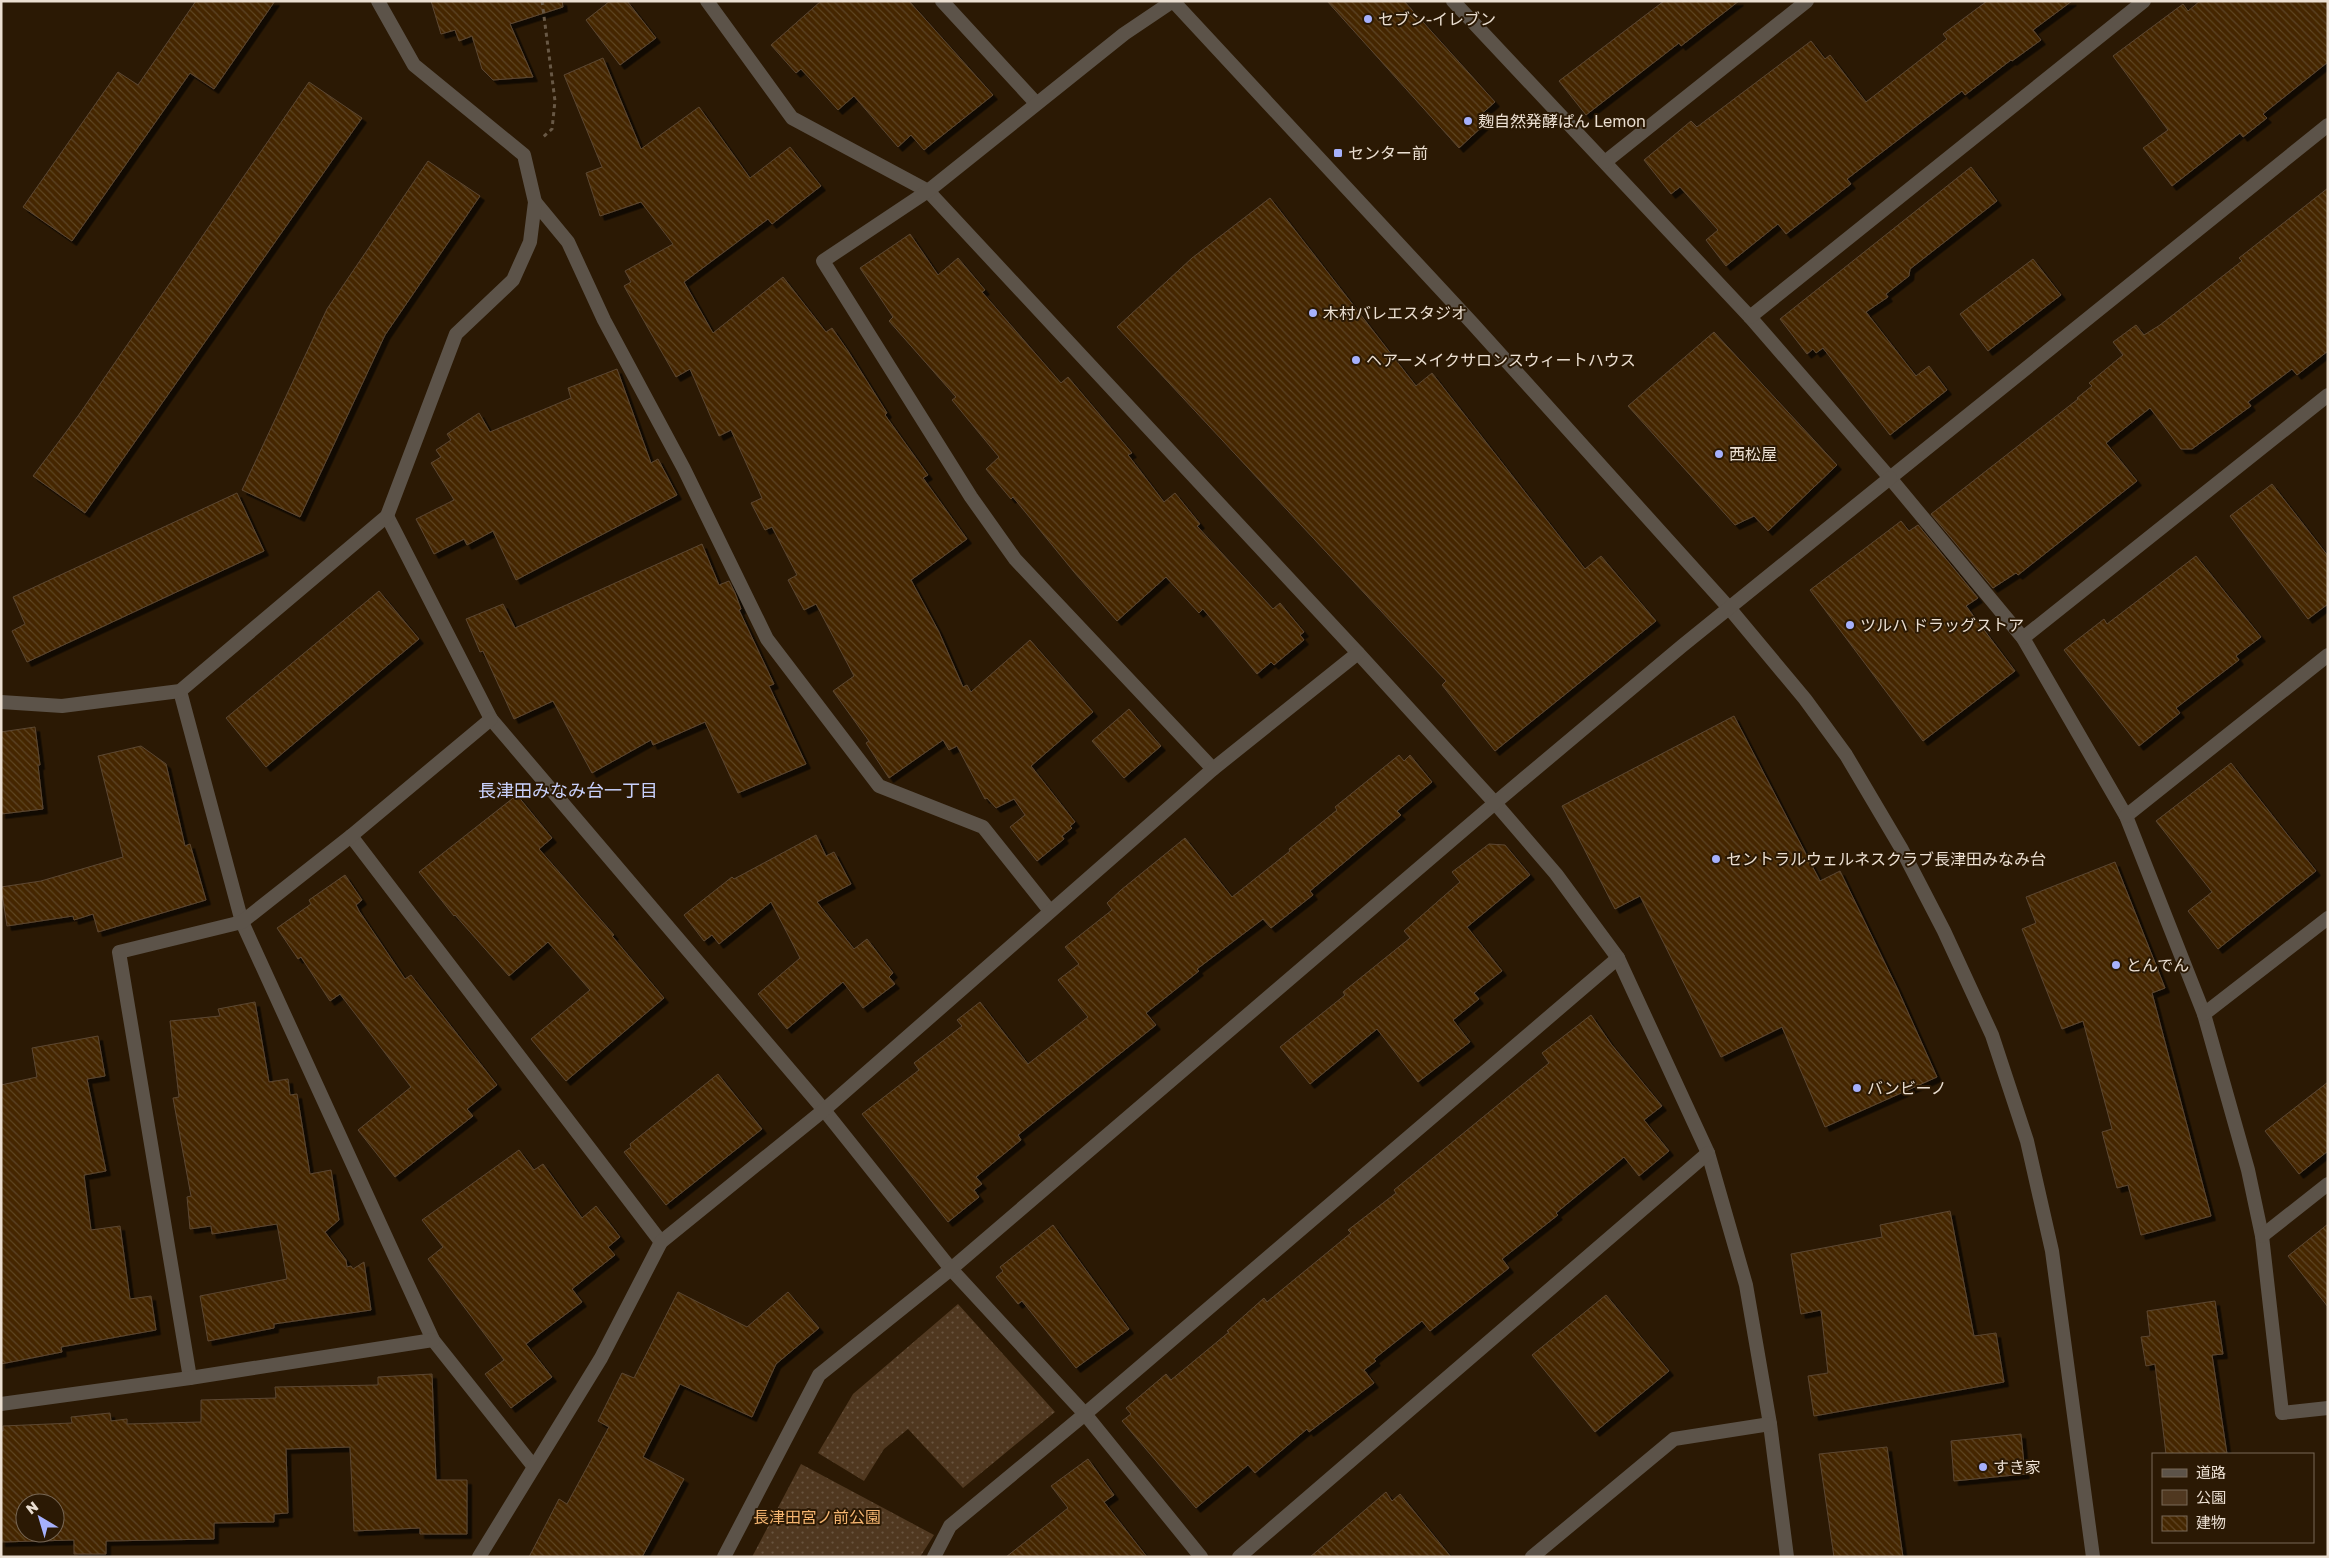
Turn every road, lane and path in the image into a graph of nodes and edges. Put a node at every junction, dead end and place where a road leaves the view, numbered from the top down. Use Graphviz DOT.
graph roads {
  1 [pos="378,1"];
  2 [pos="542,1"];
  3 [pos="707,1"];
  4 [pos="942,1"];
  5 [pos="1173,1"];
  6 [pos="1807,1"];
  7 [pos="2144,1"];
  8 [pos="1462,4"];
  9 [pos="1036,103"];
  10 [pos="2328,124"];
  11 [pos="524,155"];
  12 [pos="1605,162"];
  13 [pos="928,191"];
  14 [pos="535,202"];
  15 [pos="1750,318"];
  16 [pos="2328,395"];
  17 [pos="1890,478"];
  18 [pos="387,516"];
  19 [pos="1730,609"];
  20 [pos="2023,638"];
  21 [pos="1358,653"];
  22 [pos="2328,655"];
  23 [pos="180,691"];
  24 [pos="1,702"];
  25 [pos="490,719"];
  26 [pos="1213,769"];
  27 [pos="1495,803"];
  28 [pos="2126,816"];
  29 [pos="351,836"];
  30 [pos="1050,911"];
  31 [pos="2328,918"];
  32 [pos="242,922"];
  33 [pos="1618,958"];
  34 [pos="2204,1014"];
  35 [pos="824,1110"];
  36 [pos="1708,1153"];
  37 [pos="2328,1184"];
  38 [pos="2262,1236"];
  39 [pos="661,1242"];
  40 [pos="951,1269"];
  41 [pos="433,1340"];
  42 [pos="190,1378"];
  43 [pos="1,1404"];
  44 [pos="2328,1408"];
  45 [pos="1085,1414"];
  46 [pos="1770,1424"];
  47 [pos="534,1466"];
  48 [pos="479,1557"];
  49 [pos="724,1557"];
  50 [pos="934,1557"];
  51 [pos="1202,1557"];
  52 [pos="1239,1557"];
  53 [pos="1532,1557"];
  54 [pos="1787,1557"];
  55 [pos="2093,1557"];
  1 -- 11 [label="street"];
  2 -- 11 [label="path"];
  3 -- 13 [label="street"];
  4 -- 9 [label="street"];
  5 -- 9 [label="street"];
  5 -- 19 [label="street"];
  6 -- 12 [label="street"];
  7 -- 15 [label="street"];
  8 -- 12 [label="street"];
  9 -- 13 [label="street"];
  10 -- 17 [label="street"];
  11 -- 14 [label="street"];
  12 -- 15 [label="street"];
  13 -- 21 [label="street"];
  13 -- 26 [label="street"];
  14 -- 18 [label="street"];
  14 -- 30 [label="street"];
  15 -- 17 [label="street"];
  16 -- 20 [label="street"];
  17 -- 19 [label="street"];
  17 -- 20 [label="street"];
  18 -- 23 [label="street"];
  18 -- 25 [label="street"];
  19 -- 27 [label="street"];
  19 -- 55 [label="street"];
  20 -- 28 [label="street"];
  21 -- 26 [label="street"];
  21 -- 27 [label="street"];
  22 -- 28 [label="street"];
  23 -- 24 [label="street"];
  23 -- 32 [label="street"];
  25 -- 29 [label="street"];
  25 -- 35 [label="street"];
  26 -- 30 [label="street"];
  27 -- 33 [label="street"];
  27 -- 40 [label="street"];
  28 -- 34 [label="street"];
  29 -- 32 [label="street"];
  29 -- 39 [label="street"];
  30 -- 35 [label="street"];
  31 -- 34 [label="street"];
  32 -- 41 [label="street"];
  32 -- 42 [label="street"];
  33 -- 36 [label="street"];
  33 -- 45 [label="street"];
  34 -- 38 [label="street"];
  35 -- 39 [label="street"];
  35 -- 40 [label="street"];
  36 -- 46 [label="street"];
  36 -- 52 [label="street"];
  37 -- 38 [label="street"];
  38 -- 44 [label="street"];
  39 -- 47 [label="street"];
  40 -- 45 [label="street"];
  40 -- 49 [label="street"];
  41 -- 42 [label="street"];
  41 -- 47 [label="street"];
  42 -- 43 [label="street"];
  45 -- 50 [label="street"];
  45 -- 51 [label="street"];
  46 -- 53 [label="street"];
  46 -- 54 [label="street"];
  47 -- 48 [label="street"];
}
